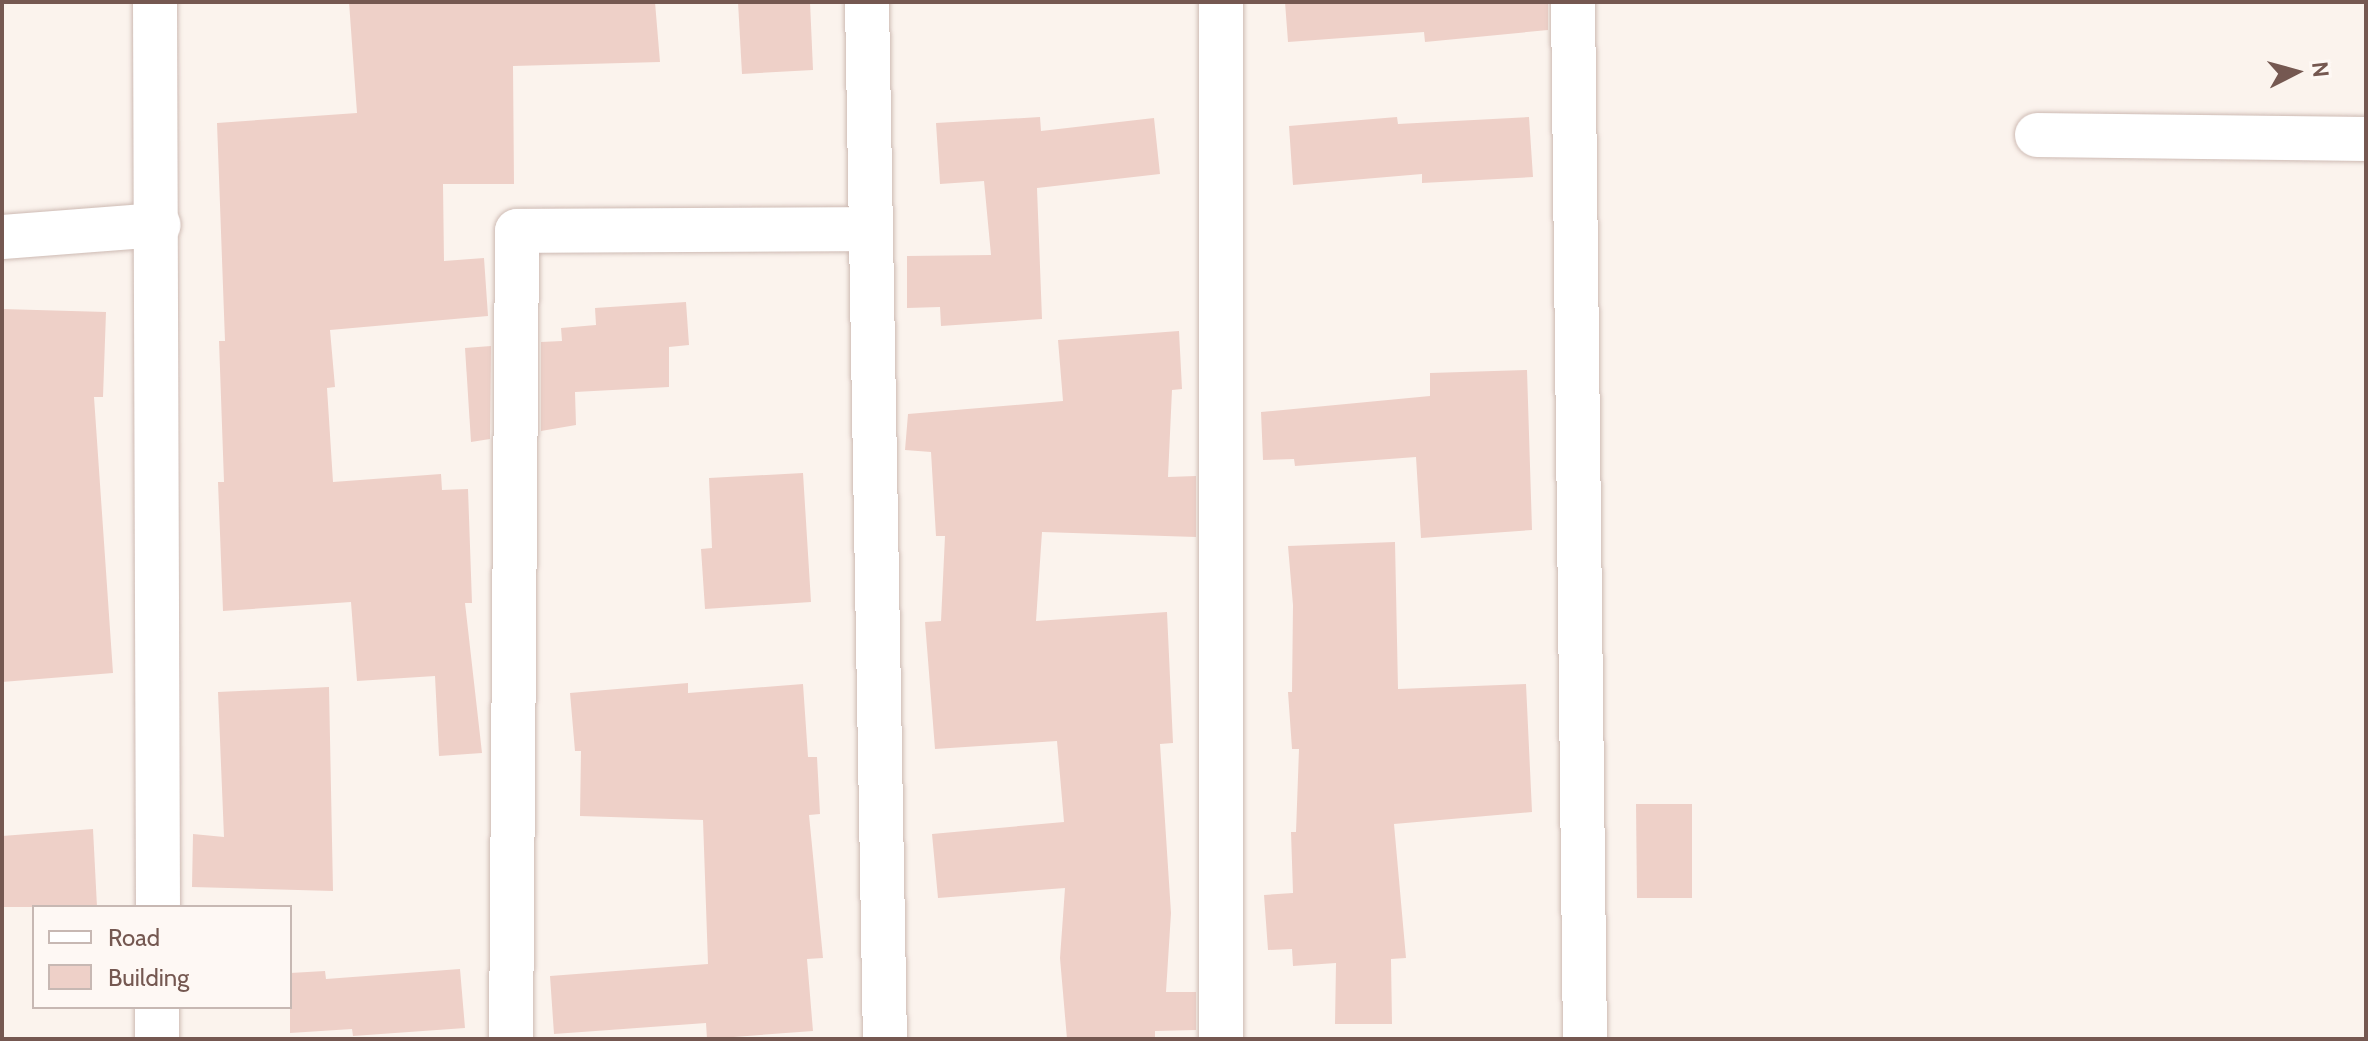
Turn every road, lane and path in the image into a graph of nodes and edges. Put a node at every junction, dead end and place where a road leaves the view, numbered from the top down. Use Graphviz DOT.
graph roads {
  1 [pos="155,2"];
  2 [pos="867,2"];
  3 [pos="1221,2"];
  4 [pos="1573,2"];
  5 [pos="2037,135"];
  6 [pos="2366,139"];
  7 [pos="159,225"];
  8 [pos="867,229"];
  9 [pos="2,237"];
  10 [pos="158,905"];
  11 [pos="157,1009"];
  12 [pos="157,1039"];
  13 [pos="511,1039"];
  14 [pos="885,1039"];
  15 [pos="1221,1039"];
  16 [pos="1585,1039"];
  1 -- 7 [label="street"];
  2 -- 8 [label="street"];
  3 -- 15 [label="street"];
  4 -- 16 [label="street"];
  5 -- 6 [label="street"];
  7 -- 9 [label="street"];
  7 -- 10 [label="street"];
  8 -- 13 [label="street"];
  8 -- 14 [label="street"];
  11 -- 12 [label="street"];
}
